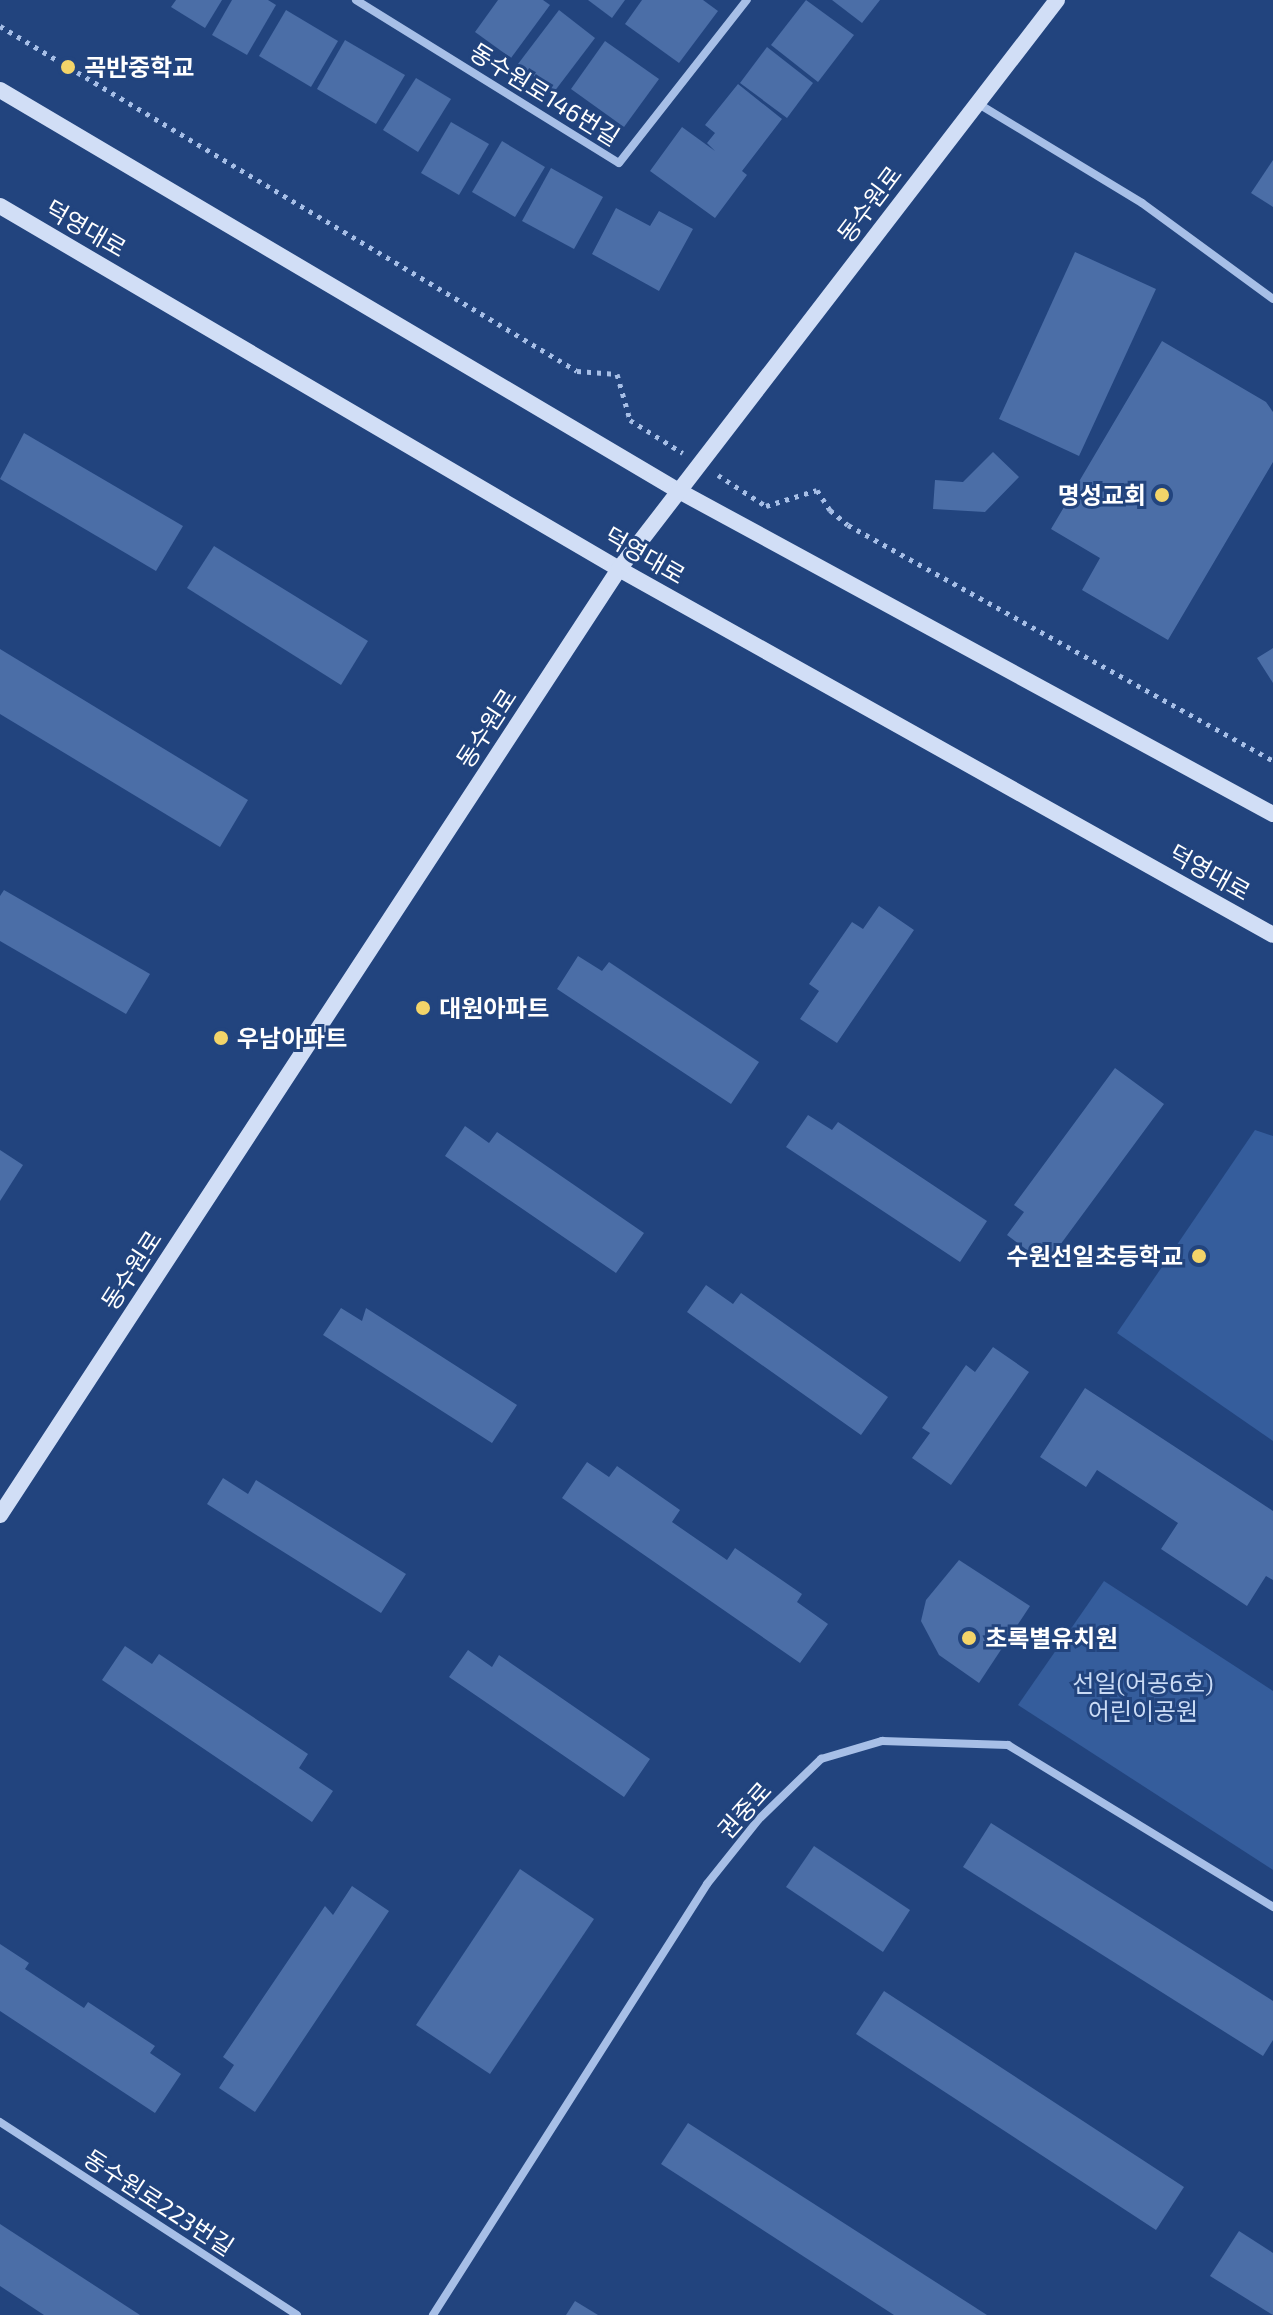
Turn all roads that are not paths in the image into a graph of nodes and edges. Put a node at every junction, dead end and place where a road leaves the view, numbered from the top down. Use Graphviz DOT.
graph roads {
  1 [pos="356,0"];
  2 [pos="747,0"];
  3 [pos="1057,0"];
  4 [pos="0,90"];
  5 [pos="977,103"];
  6 [pos="0,206"];
  7 [pos="1273,299"];
  8 [pos="679,491"];
  9 [pos="619,569"];
  10 [pos="1273,814"];
  11 [pos="1273,935"];
  12 [pos="0,1515"];
  13 [pos="1273,1907"];
  14 [pos="0,2122"];
  15 [pos="297,2315"];
  16 [pos="433,2315"];
  1 -- 2 [label="street, 동수원로146번길"];
  3 -- 5 [label="main road, 동수원로"];
  4 -- 8 [label="main road"];
  5 -- 7 [label="street"];
  5 -- 8 [label="main road, 동수원로"];
  6 -- 9 [label="main road, 덕영대로"];
  8 -- 9 [label="main road, 동수원로"];
  8 -- 10 [label="main road"];
  9 -- 11 [label="main road, 덕영대로"];
  9 -- 12 [label="main road, 동수원로"];
  13 -- 16 [label="street, 권중로"];
  14 -- 15 [label="street, 동수원로223번길"];
}
